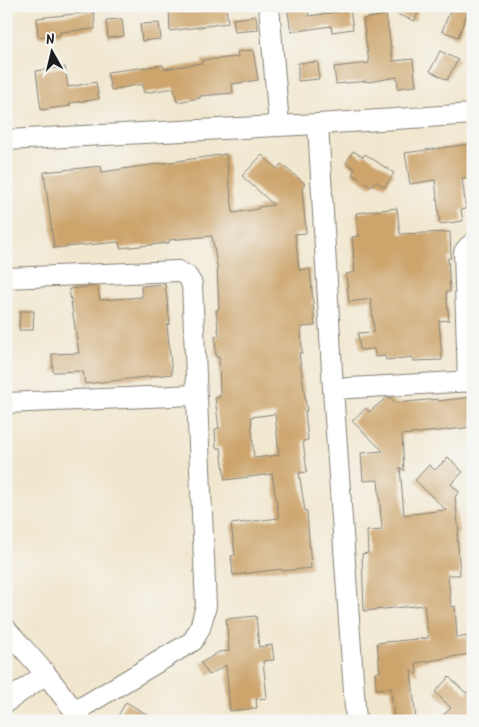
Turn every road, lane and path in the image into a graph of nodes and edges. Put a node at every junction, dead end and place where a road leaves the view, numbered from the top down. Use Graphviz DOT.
graph roads {
  1 [pos="269,6"];
  2 [pos="472,113"];
  3 [pos="318,124"];
  4 [pos="279,125"];
  5 [pos="6,140"];
  6 [pos="473,243"];
  7 [pos="6,278"];
  8 [pos="470,381"];
  9 [pos="333,390"];
  10 [pos="196,395"];
  11 [pos="6,403"];
  12 [pos="6,629"];
  13 [pos="46,674"];
  14 [pos="6,702"];
  15 [pos="78,716"];
  16 [pos="356,721"];
  1 -- 4 [label="street"];
  2 -- 3 [label="street"];
  3 -- 4 [label="street"];
  3 -- 9 [label="street"];
  4 -- 5 [label="street"];
  6 -- 8 [label="street"];
  7 -- 10 [label="street"];
  8 -- 9 [label="street"];
  9 -- 16 [label="street"];
  10 -- 11 [label="street"];
  10 -- 15 [label="street"];
  12 -- 13 [label="street"];
  13 -- 14 [label="street"];
  13 -- 15 [label="street"];
}
